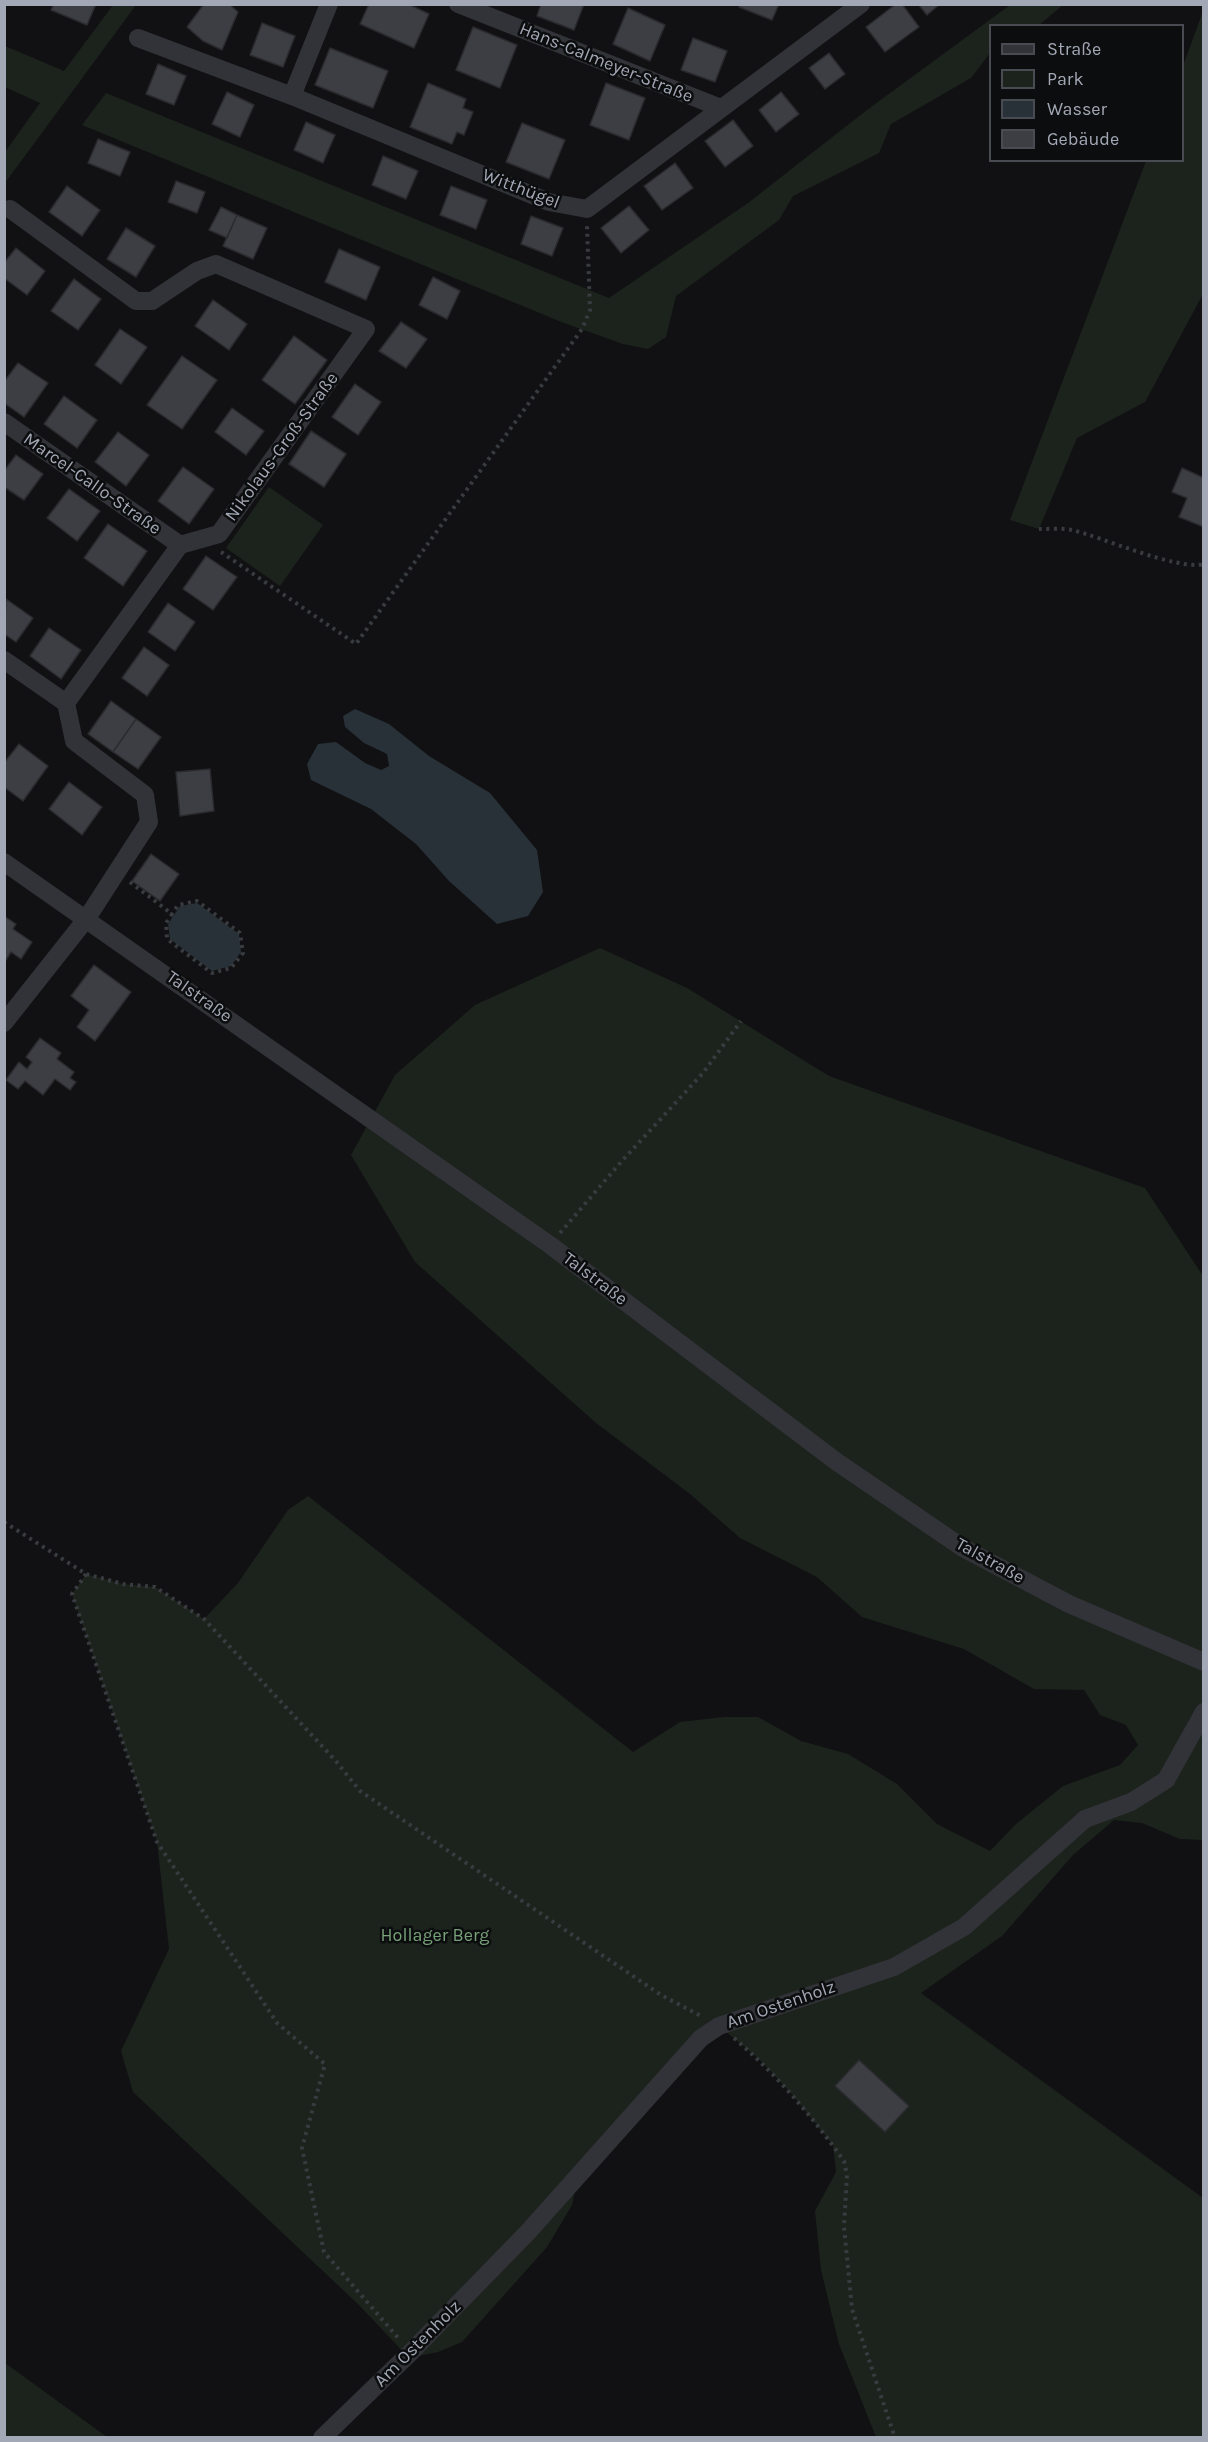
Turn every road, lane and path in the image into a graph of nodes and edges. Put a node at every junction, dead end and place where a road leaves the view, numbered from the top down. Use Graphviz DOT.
graph roads {
  1 [pos="329,4"];
  2 [pos="458,4"];
  3 [pos="861,4"];
  4 [pos="138,38"];
  5 [pos="292,96"];
  6 [pos="721,108"];
  7 [pos="10,209"];
  8 [pos="587,209"];
  9 [pos="4,422"];
  10 [pos="1039,529"];
  11 [pos="200,539"];
  12 [pos="180,545"];
  13 [pos="1203,564"];
  14 [pos="4,660"];
  15 [pos="66,703"];
  16 [pos="4,862"];
  17 [pos="117,873"];
  18 [pos="172,914"];
  19 [pos="87,918"];
  20 [pos="741,1021"];
  21 [pos="4,1023"];
  22 [pos="550,1245"];
  23 [pos="4,1522"];
  24 [pos="86,1574"];
  25 [pos="1203,1662"];
  26 [pos="1203,1712"];
  27 [pos="719,2026"];
  28 [pos="411,2352"];
  29 [pos="322,2438"];
  30 [pos="896,2438"];
  1 -- 5 [label="street"];
  2 -- 6 [label="street, Hans-Calmeyer-Straße"];
  3 -- 6 [label="street"];
  4 -- 5 [label="street, Witthügel"];
  5 -- 8 [label="street, Witthügel"];
  6 -- 8 [label="street"];
  7 -- 11 [label="street, Nikolaus-Groß-Straße"];
  8 -- 11 [label="path"];
  9 -- 12 [label="street, Marcel-Callo-Straße"];
  10 -- 13 [label="path"];
  11 -- 12 [label="street, Nikolaus-Groß-Straße"];
  12 -- 15 [label="street"];
  14 -- 15 [label="street"];
  15 -- 17 [label="street"];
  16 -- 19 [label="street, Talstraße"];
  17 -- 18 [label="path"];
  17 -- 19 [label="street"];
  18 -- 18 [label="path"];
  19 -- 21 [label="street"];
  19 -- 22 [label="street, Talstraße"];
  20 -- 22 [label="path"];
  22 -- 25 [label="street, Talstraße"];
  23 -- 24 [label="path"];
  24 -- 27 [label="path"];
  24 -- 28 [label="path"];
  26 -- 27 [label="street, Am Ostenholz"];
  27 -- 28 [label="street, Am Ostenholz"];
  27 -- 30 [label="path"];
  28 -- 29 [label="street, Am Ostenholz"];
}
